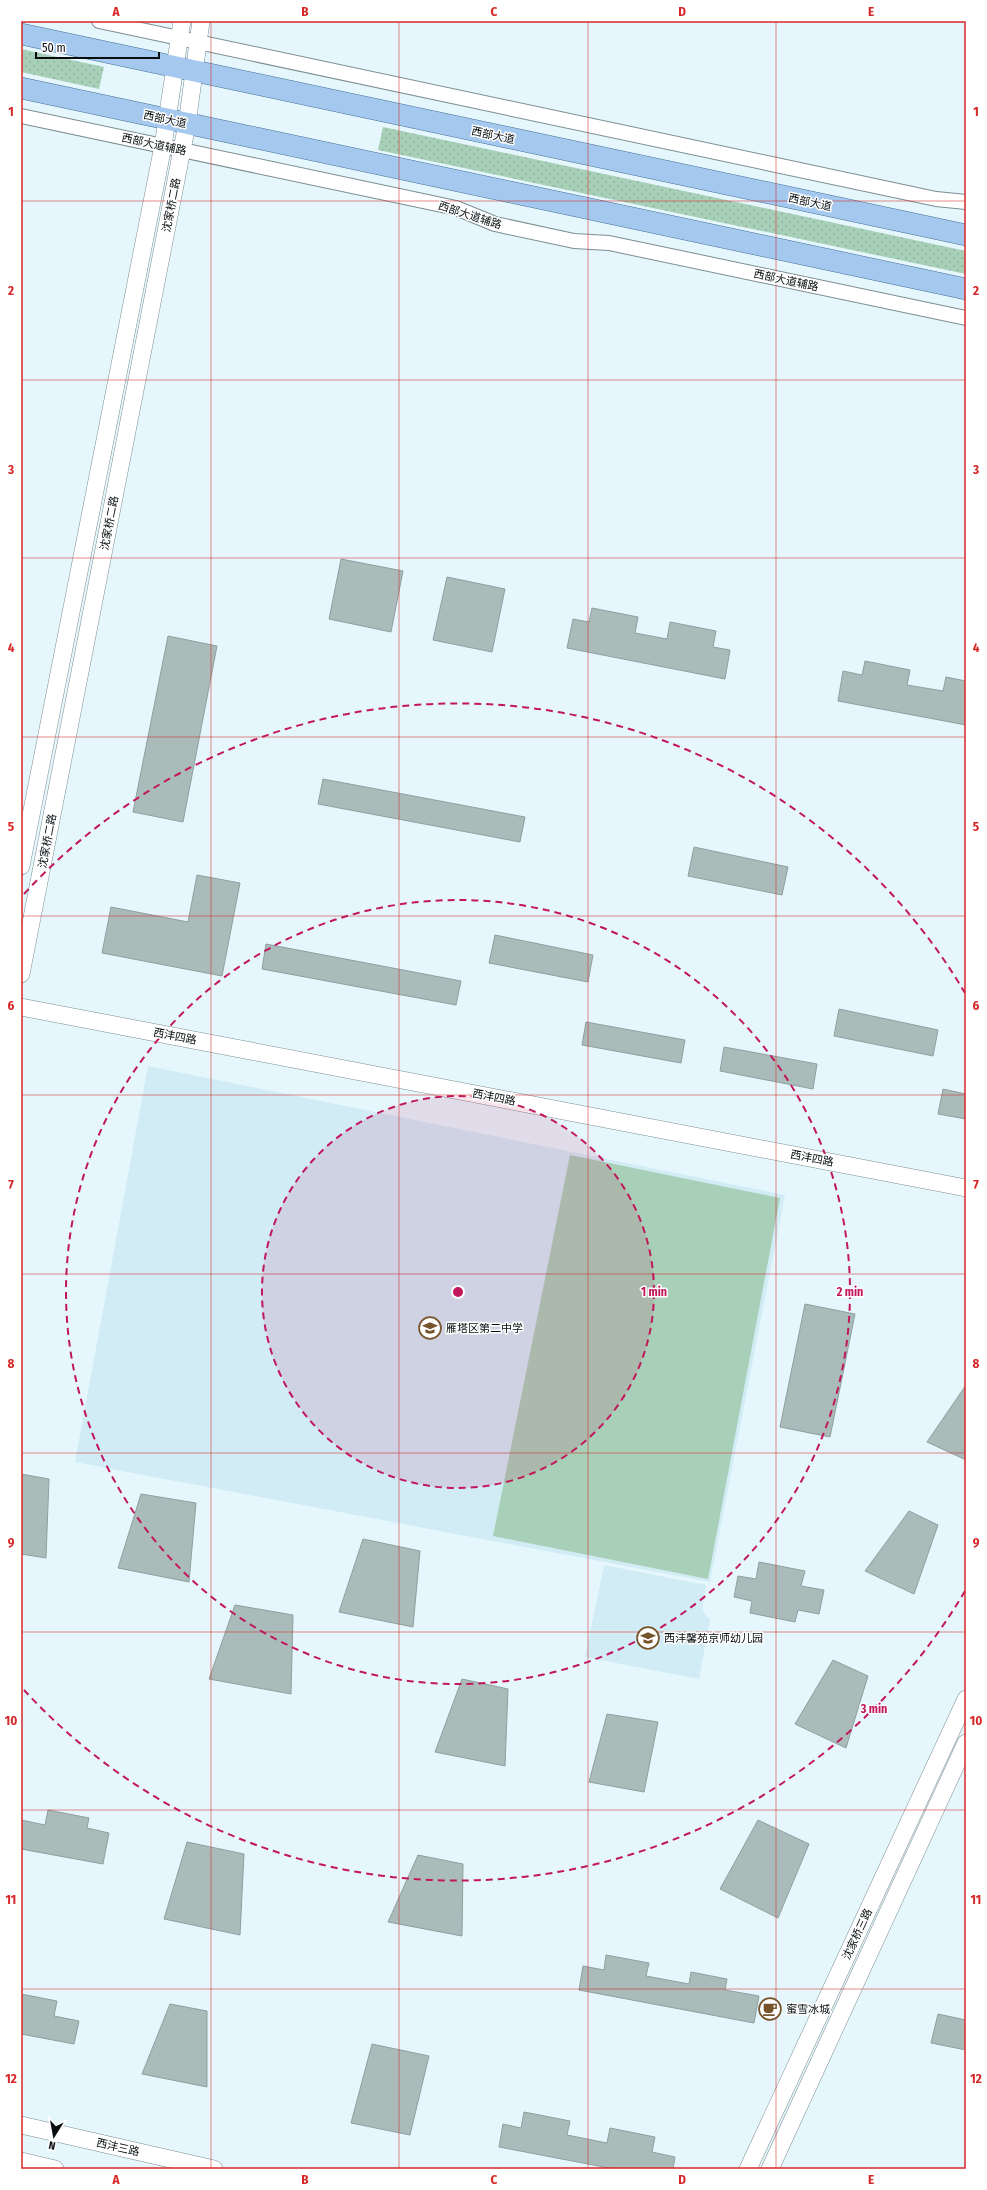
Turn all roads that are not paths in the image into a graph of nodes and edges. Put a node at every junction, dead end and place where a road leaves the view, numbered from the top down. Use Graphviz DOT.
graph roads {
  1 [pos="98,21"];
  2 [pos="182,21"];
  3 [pos="201,21"];
  4 [pos="21,34"];
  5 [pos="180,38"];
  6 [pos="198,42"];
  7 [pos="185,69"];
  8 [pos="21,88"];
  9 [pos="21,116"];
  10 [pos="177,122"];
  11 [pos="163,146"];
  12 [pos="182,150"];
  13 [pos="966,202"];
  14 [pos="966,235"];
  15 [pos="966,289"];
  16 [pos="966,318"];
  17 [pos="21,866"];
  18 [pos="21,974"];
  19 [pos="21,1007"];
  20 [pos="966,1188"];
  21 [pos="966,1699"];
  22 [pos="966,1743"];
  23 [pos="21,2125"];
  24 [pos="21,2161"];
  25 [pos="55,2169"];
  26 [pos="214,2169"];
  27 [pos="748,2169"];
  28 [pos="770,2169"];
  1 -- 5 [label="street"];
  2 -- 5 [label="street"];
  3 -- 6 [label="street"];
  4 -- 7 [label="main road, 西部大道"];
  5 -- 6 [label="street"];
  5 -- 7 [label="street"];
  6 -- 7 [label="street"];
  6 -- 13 [label="street"];
  7 -- 10 [label="street, 沈家桥二路"];
  7 -- 14 [label="main road, 西部大道"];
  8 -- 10 [label="main road, 西部大道"];
  9 -- 11 [label="street, 西部大道辅路"];
  10 -- 11 [label="street, 沈家桥二路"];
  10 -- 12 [label="street, 沈家桥二路"];
  10 -- 15 [label="main road, 西部大道"];
  11 -- 12 [label="street, 西部大道辅路"];
  11 -- 17 [label="street, 沈家桥二路"];
  12 -- 16 [label="street, 西部大道辅路"];
  12 -- 18 [label="street, 沈家桥二路"];
  19 -- 20 [label="street, 西沣四路"];
  21 -- 27 [label="street, 沈家桥三路"];
  22 -- 28 [label="street, 沈家桥三路"];
  23 -- 26 [label="street, 西沣三路"];
  24 -- 25 [label="street"];
}
